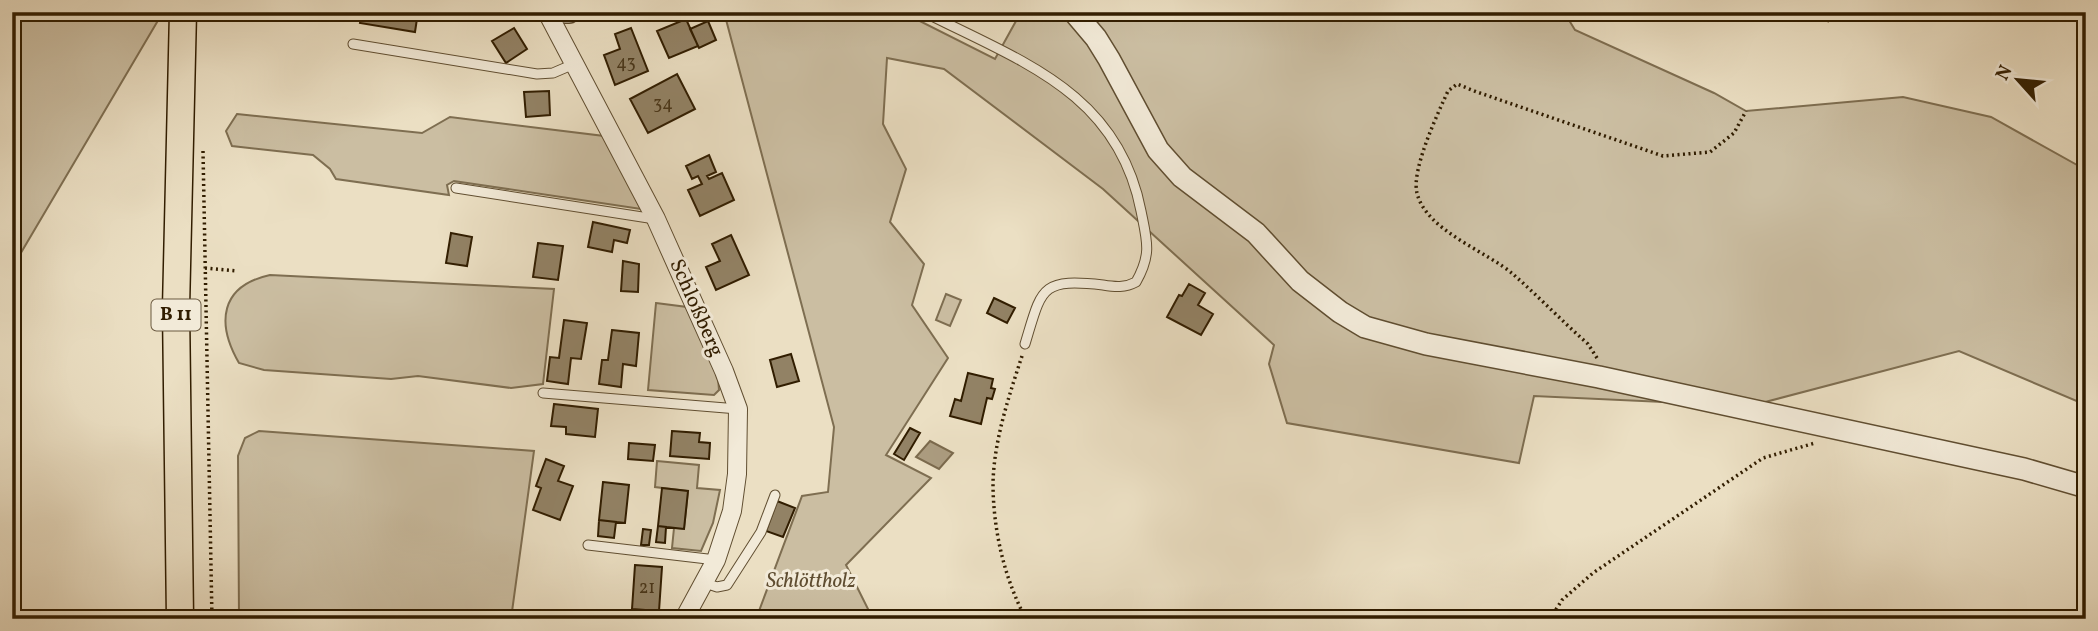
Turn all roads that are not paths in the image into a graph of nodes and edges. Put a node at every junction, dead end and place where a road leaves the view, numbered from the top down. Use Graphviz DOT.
graph roads {
  1 [pos="183,12"];
  2 [pos="547,12"];
  3 [pos="924,12"];
  4 [pos="1074,12"];
  5 [pos="353,44"];
  6 [pos="574,64"];
  7 [pos="456,188"];
  8 [pos="656,219"];
  9 [pos="1025,344"];
  10 [pos="543,393"];
  11 [pos="738,409"];
  12 [pos="2086,487"];
  13 [pos="775,495"];
  14 [pos="588,545"];
  15 [pos="716,561"];
  16 [pos="705,583"];
  17 [pos="180,619"];
  18 [pos="684,619"];
  1 -- 17 [label="main road, B 11"];
  2 -- 6 [label="street, Schloßberg"];
  3 -- 9 [label="lane"];
  4 -- 12 [label="street"];
  5 -- 6 [label="lane"];
  6 -- 8 [label="street, Schloßberg"];
  7 -- 8 [label="lane"];
  8 -- 11 [label="street, Schloßberg"];
  10 -- 11 [label="lane"];
  11 -- 15 [label="street, Schloßberg"];
  13 -- 16 [label="lane"];
  14 -- 15 [label="lane"];
  15 -- 16 [label="street, Schloßberg"];
  16 -- 18 [label="street, Schloßberg"];
}
